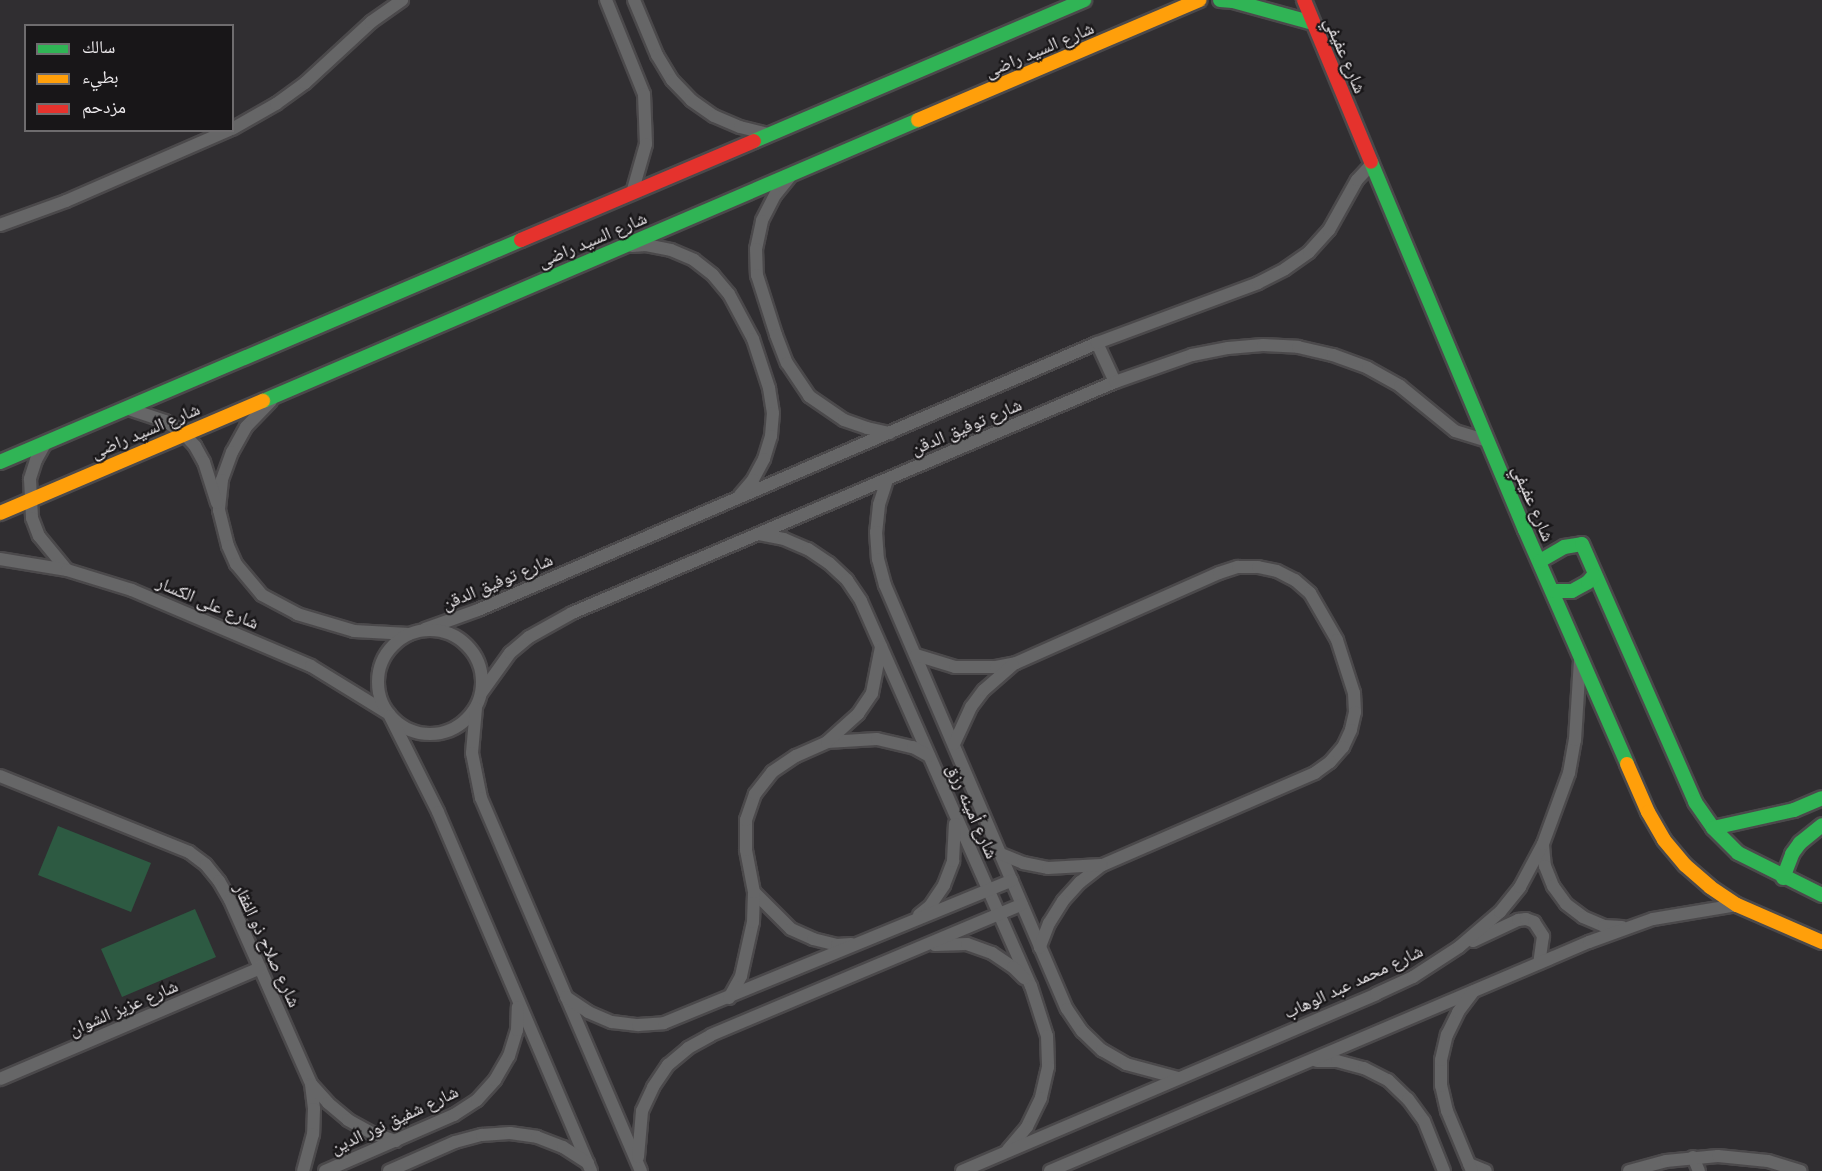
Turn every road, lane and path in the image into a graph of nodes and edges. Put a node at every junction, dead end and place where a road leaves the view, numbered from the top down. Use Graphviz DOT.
graph roads {
  1 [pos="402,0"];
  2 [pos="606,0"];
  3 [pos="634,0"];
  4 [pos="1084,0"];
  5 [pos="1199,0"];
  6 [pos="1220,0"];
  7 [pos="1304,0"];
  8 [pos="1313,23"];
  9 [pos="234,128"];
  10 [pos="226,132"];
  11 [pos="769,134"];
  12 [pos="1372,164"];
  13 [pos="793,173"];
  14 [pos="632,193"];
  15 [pos="0,225"];
  16 [pos="621,246"];
  17 [pos="1097,343"];
  18 [pos="1115,382"];
  19 [pos="290,388"];
  20 [pos="126,408"];
  21 [pos="890,433"];
  22 [pos="183,434"];
  23 [pos="1488,441"];
  24 [pos="46,442"];
  25 [pos="0,462"];
  26 [pos="887,480"];
  27 [pos="737,498"];
  28 [pos="29,500"];
  29 [pos="219,510"];
  30 [pos="0,513"];
  31 [pos="759,534"];
  32 [pos="0,559"];
  33 [pos="1540,561"];
  34 [pos="67,570"];
  35 [pos="1594,575"];
  36 [pos="1554,591"];
  37 [pos="425,629"];
  38 [pos="409,634"];
  39 [pos="881,646"];
  40 [pos="916,655"];
  41 [pos="1581,660"];
  42 [pos="1016,663"];
  43 [pos="482,692"];
  44 [pos="476,708"];
  45 [pos="390,715"];
  46 [pos="827,742"];
  47 [pos="954,744"];
  48 [pos="929,756"];
  49 [pos="0,776"];
  50 [pos="1822,798"];
  51 [pos="953,811"];
  52 [pos="1822,825"];
  53 [pos="1713,828"];
  54 [pos="1543,844"];
  55 [pos="1000,854"];
  56 [pos="1102,865"];
  57 [pos="1783,878"];
  58 [pos="1011,880"];
  59 [pos="988,890"];
  60 [pos="754,892"];
  61 [pos="1822,895"];
  62 [pos="1022,904"];
  63 [pos="1737,905"];
  64 [pos="998,914"];
  65 [pos="911,922"];
  66 [pos="1626,927"];
  67 [pos="1822,942"];
  68 [pos="862,943"];
  69 [pos="1040,947"];
  70 [pos="1460,947"];
  71 [pos="919,948"];
  72 [pos="1539,963"];
  73 [pos="260,968"];
  74 [pos="1030,986"];
  75 [pos="1474,991"];
  76 [pos="566,998"];
  77 [pos="729,998"];
  78 [pos="518,1003"];
  79 [pos="1310,1061"];
  80 [pos="1179,1078"];
  81 [pos="0,1079"];
  82 [pos="311,1084"];
  83 [pos="396,1141"];
  84 [pos="1007,1151"];
  85 [pos="1693,1157"];
  86 [pos="590,1167"];
  87 [pos="640,1167"];
  88 [pos="1470,1168"];
  89 [pos="303,1171"];
  90 [pos="325,1171"];
  91 [pos="388,1171"];
  92 [pos="962,1171"];
  93 [pos="1050,1171"];
  94 [pos="1444,1171"];
  95 [pos="1486,1171"];
  96 [pos="1629,1171"];
  97 [pos="1699,1171"];
  98 [pos="1801,1171"];
  1 -- 9 [label="street"];
  2 -- 14 [label="street"];
  3 -- 11 [label="street"];
  4 -- 11 [label="street, شارع السيد راضى"];
  5 -- 13 [label="street, شارع السيد راضى"];
  6 -- 8 [label="street"];
  7 -- 8 [label="street, شارع عفيفي"];
  8 -- 12 [label="street, شارع عفيفي"];
  10 -- 15 [label="street"];
  11 -- 14 [label="street, شارع السيد راضى"];
  12 -- 17 [label="street, شارع توفيق الدقن"];
  12 -- 23 [label="street, شارع عفيفي"];
  13 -- 16 [label="street, شارع السيد راضى"];
  13 -- 21 [label="street"];
  14 -- 20 [label="street, شارع السيد راضى"];
  16 -- 19 [label="street, شارع السيد راضى"];
  16 -- 27 [label="street"];
  17 -- 18 [label="street"];
  17 -- 21 [label="street, شارع توفيق الدقن"];
  18 -- 23 [label="street, شارع توفيق الدقن"];
  18 -- 26 [label="street, شارع توفيق الدقن"];
  19 -- 22 [label="street, شارع السيد راضى"];
  19 -- 29 [label="street, شارع على الكسار"];
  20 -- 22 [label="street"];
  20 -- 24 [label="street, شارع السيد راضى"];
  21 -- 27 [label="street, شارع توفيق الدقن"];
  22 -- 28 [label="street, شارع السيد راضى"];
  22 -- 29 [label="street"];
  23 -- 33 [label="street, شارع عفيفي"];
  24 -- 25 [label="street, شارع السيد راضى"];
  24 -- 28 [label="street"];
  26 -- 31 [label="street, شارع توفيق الدقن"];
  26 -- 40 [label="street, شارع أمينه رزق"];
  27 -- 37 [label="street, شارع توفيق الدقن"];
  28 -- 30 [label="street, شارع السيد راضى"];
  28 -- 34 [label="street"];
  29 -- 38 [label="street, شارع على الكسار"];
  31 -- 39 [label="street, شارع أمينه رزق"];
  31 -- 43 [label="street, شارع توفيق الدقن"];
  32 -- 34 [label="street, شارع على الكسار"];
  33 -- 35 [label="street, شارع عفيفي"];
  33 -- 36 [label="street, شارع عفيفي"];
  34 -- 45 [label="street, شارع على الكسار"];
  35 -- 36 [label="street"];
  35 -- 53 [label="street, شارع عفيفي"];
  36 -- 41 [label="street, شارع عفيفي"];
  37 -- 38 [label="street"];
  37 -- 43 [label="street"];
  38 -- 45 [label="street"];
  39 -- 46 [label="street"];
  39 -- 48 [label="street, شارع أمينه رزق"];
  40 -- 42 [label="street"];
  40 -- 47 [label="street, شارع أمينه رزق"];
  41 -- 54 [label="street, شارع محمد عبد الوهاب"];
  41 -- 63 [label="street, شارع عفيفي"];
  42 -- 47 [label="street"];
  42 -- 56 [label="street"];
  43 -- 44 [label="street"];
  44 -- 45 [label="street"];
  44 -- 76 [label="street"];
  45 -- 78 [label="street"];
  46 -- 48 [label="street"];
  46 -- 60 [label="street"];
  47 -- 55 [label="street, شارع أمينه رزق"];
  48 -- 51 [label="street, شارع أمينه رزق"];
  49 -- 73 [label="street, شارع صلاح ذو الفقار"];
  50 -- 53 [label="street"];
  51 -- 59 [label="street, شارع أمينه رزق"];
  51 -- 65 [label="street"];
  52 -- 57 [label="street"];
  53 -- 57 [label="street, شارع عفيفي"];
  54 -- 66 [label="street"];
  54 -- 70 [label="street, شارع محمد عبد الوهاب"];
  55 -- 56 [label="street"];
  55 -- 58 [label="street, شارع أمينه رزق"];
  56 -- 69 [label="street"];
  57 -- 61 [label="street, شارع عفيفي"];
  58 -- 59 [label="street"];
  58 -- 62 [label="street, شارع أمينه رزق"];
  59 -- 64 [label="street, شارع أمينه رزق"];
  59 -- 65 [label="street"];
  60 -- 68 [label="street"];
  60 -- 77 [label="street"];
  62 -- 64 [label="street"];
  62 -- 69 [label="street, شارع أمينه رزق"];
  63 -- 66 [label="street"];
  63 -- 67 [label="street, شارع عفيفي"];
  64 -- 71 [label="street"];
  64 -- 74 [label="street, شارع أمينه رزق"];
  65 -- 68 [label="street"];
  66 -- 72 [label="street"];
  68 -- 77 [label="street"];
  69 -- 80 [label="street, شارع أمينه رزق"];
  70 -- 72 [label="street"];
  70 -- 80 [label="street, شارع محمد عبد الوهاب"];
  71 -- 74 [label="street"];
  71 -- 87 [label="street"];
  72 -- 75 [label="street"];
  73 -- 81 [label="street, شارع عزيز الشوان"];
  73 -- 82 [label="street, شارع صلاح ذو الفقار"];
  74 -- 84 [label="street, شارع أمينه رزق"];
  75 -- 79 [label="street"];
  75 -- 88 [label="street"];
  76 -- 77 [label="street"];
  76 -- 87 [label="street"];
  78 -- 83 [label="street, شارع شفيق نور الدين"];
  78 -- 86 [label="street"];
  79 -- 93 [label="street"];
  79 -- 94 [label="street"];
  80 -- 84 [label="street, شارع محمد عبد الوهاب"];
  82 -- 83 [label="street, شارع صلاح ذو الفقار"];
  82 -- 89 [label="street, شارع صلاح ذو الفقار"];
  83 -- 90 [label="street, شارع شفيق نور الدين"];
  84 -- 92 [label="street, شارع محمد عبد الوهاب"];
  85 -- 96 [label="street"];
  85 -- 97 [label="street"];
  85 -- 98 [label="street"];
  86 -- 91 [label="street"];
  88 -- 95 [label="street"];
}
